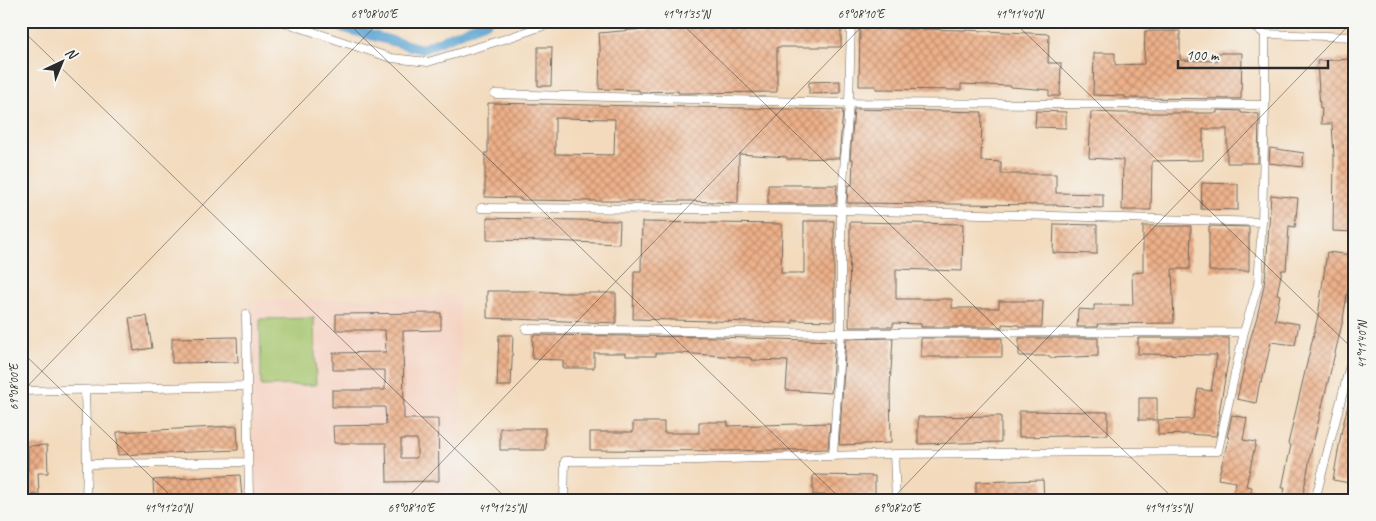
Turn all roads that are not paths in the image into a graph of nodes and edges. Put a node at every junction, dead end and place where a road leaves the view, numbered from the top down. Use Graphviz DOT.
graph roads {
  1 [pos="281,21"];
  2 [pos="557,21"];
  3 [pos="851,21"];
  4 [pos="1247,21"];
  5 [pos="1265,34"];
  6 [pos="1355,37"];
  7 [pos="495,94"];
  8 [pos="849,103"];
  9 [pos="1265,105"];
  10 [pos="481,208"];
  11 [pos="841,210"];
  12 [pos="1262,222"];
  13 [pos="246,314"];
  14 [pos="526,328"];
  15 [pos="1244,332"];
  16 [pos="841,334"];
  17 [pos="1355,346"];
  18 [pos="246,386"];
  19 [pos="21,391"];
  20 [pos="85,391"];
  21 [pos="894,454"];
  22 [pos="833,456"];
  23 [pos="248,462"];
  24 [pos="87,464"];
  25 [pos="86,500"];
  26 [pos="249,500"];
  27 [pos="564,500"];
  28 [pos="896,500"];
  29 [pos="1315,500"];
  1 -- 2 [label="street"];
  3 -- 8 [label="street"];
  4 -- 5 [label="street"];
  5 -- 6 [label="street"];
  5 -- 9 [label="street"];
  7 -- 8 [label="street"];
  8 -- 9 [label="street"];
  8 -- 11 [label="street"];
  9 -- 12 [label="street"];
  10 -- 11 [label="street"];
  11 -- 12 [label="street"];
  11 -- 16 [label="street"];
  12 -- 15 [label="street"];
  13 -- 18 [label="street"];
  14 -- 16 [label="street"];
  15 -- 16 [label="street"];
  15 -- 21 [label="street"];
  16 -- 22 [label="street"];
  17 -- 29 [label="street"];
  18 -- 20 [label="street"];
  18 -- 23 [label="street"];
  19 -- 20 [label="street"];
  20 -- 24 [label="street"];
  21 -- 22 [label="street"];
  21 -- 28 [label="street"];
  22 -- 27 [label="street"];
  23 -- 24 [label="street"];
  23 -- 26 [label="street"];
  24 -- 25 [label="street"];
}
